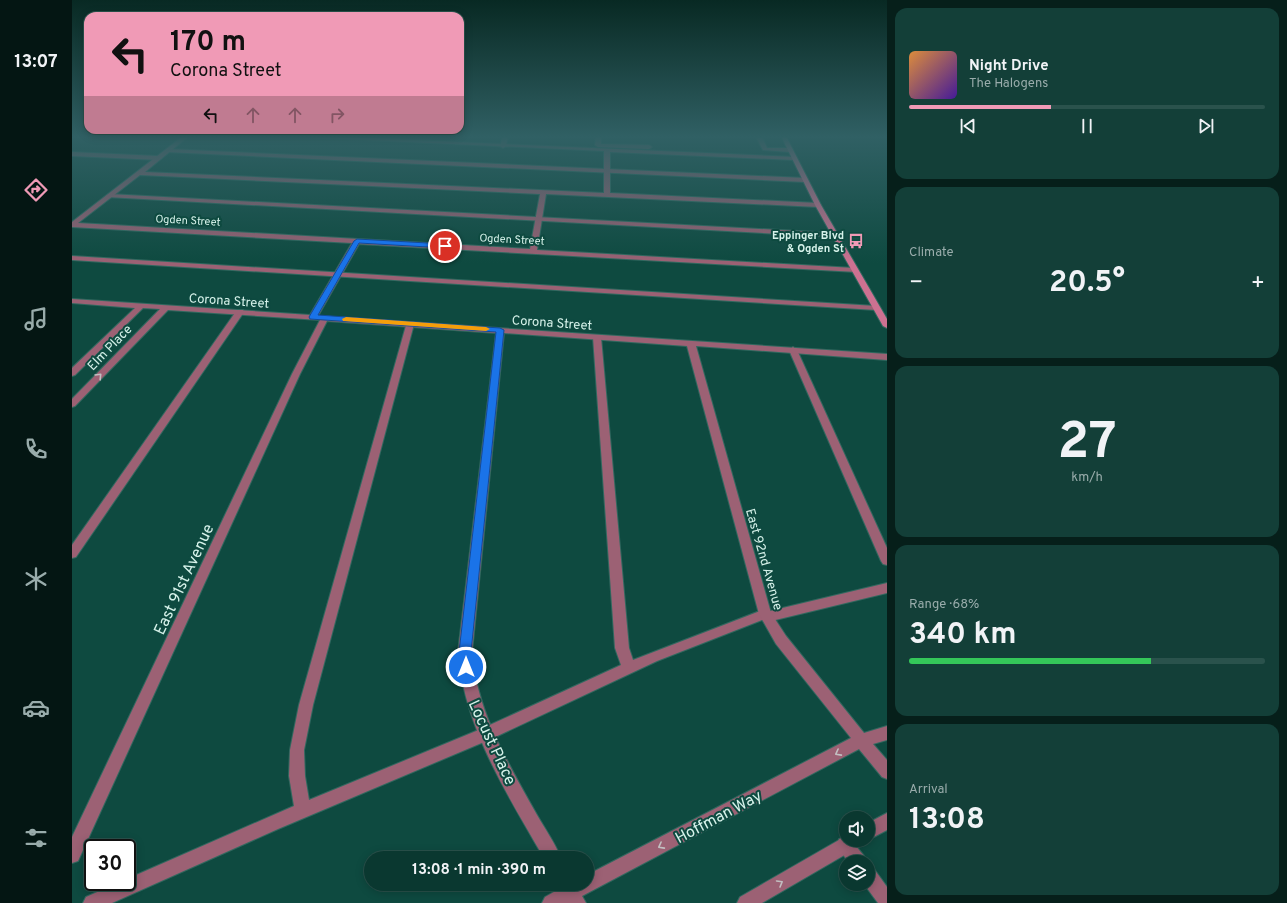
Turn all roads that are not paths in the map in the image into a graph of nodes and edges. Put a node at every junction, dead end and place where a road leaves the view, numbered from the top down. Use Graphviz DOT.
graph roads {
  1 [pos="132,178"];
  2 [pos="248,178"];
  3 [pos="607,178"];
  4 [pos="764,178"];
  5 [pos="805,180"];
  6 [pos="543,192"];
  7 [pos="109,196"];
  8 [pos="607,196"];
  9 [pos="818,205"];
  10 [pos="539,219"];
  11 [pos="72,225"];
  12 [pos="835,235"];
  13 [pos="357,241"];
  14 [pos="533,251"];
  15 [pos="72,258"];
  16 [pos="854,270"];
  17 [pos="337,275"];
  18 [pos="72,301"];
  19 [pos="141,306"];
  20 [pos="166,308"];
  21 [pos="876,308"];
  22 [pos="240,312"];
  23 [pos="319,317"];
  24 [pos="410,324"];
  25 [pos="887,326"];
  26 [pos="500,330"];
  27 [pos="597,337"];
  28 [pos="692,344"];
  29 [pos="793,350"];
  30 [pos="887,357"];
  31 [pos="72,374"];
  32 [pos="72,404"];
  33 [pos="72,554"];
  34 [pos="887,561"];
  35 [pos="887,588"];
  36 [pos="766,616"];
  37 [pos="629,668"];
  38 [pos="887,733"];
  39 [pos="486,734"];
  40 [pos="862,740"];
  41 [pos="887,772"];
  42 [pos="303,810"];
  43 [pos="887,821"];
  44 [pos="875,828"];
  45 [pos="841,847"];
  46 [pos="549,851"];
  47 [pos="72,855"];
  48 [pos="875,885"];
  49 [pos="572,893"];
  50 [pos="887,901"];
  51 [pos="92,903"];
  52 [pos="552,903"];
  53 [pos="746,903"];
  1 -- 7 [label="street"];
  2 -- 6 [label="street"];
  3 -- 8 [label="street"];
  4 -- 5 [label="street"];
  5 -- 9 [label="street"];
  6 -- 8 [label="street"];
  6 -- 10 [label="street"];
  7 -- 10 [label="street"];
  7 -- 11 [label="street"];
  8 -- 9 [label="street"];
  9 -- 12 [label="street"];
  10 -- 12 [label="street"];
  10 -- 14 [label="street"];
  11 -- 13 [label="street, Ogden Street"];
  12 -- 16 [label="street"];
  13 -- 14 [label="street, Ogden Street"];
  13 -- 17 [label="street, East 91st Avenue"];
  14 -- 16 [label="street, Ogden Street"];
  15 -- 17 [label="street"];
  16 -- 21 [label="street"];
  17 -- 21 [label="street"];
  17 -- 23 [label="street, East 91st Avenue"];
  18 -- 19 [label="street, Corona Street"];
  19 -- 20 [label="street, Corona Street"];
  19 -- 31 [label="street, Elm Place"];
  20 -- 22 [label="street, Corona Street"];
  32 -- 20 [label="street, Elm Place, one-way"];
  21 -- 25 [label="street"];
  22 -- 23 [label="street, Corona Street"];
  22 -- 33 [label="street"];
  23 -- 24 [label="street, Corona Street"];
  23 -- 47 [label="street, East 91st Avenue"];
  24 -- 26 [label="street, Corona Street"];
  24 -- 42 [label="street"];
  26 -- 27 [label="street, Corona Street"];
  26 -- 39 [label="street, Locust Place"];
  27 -- 28 [label="street, Corona Street"];
  27 -- 37 [label="street"];
  28 -- 29 [label="street, Corona Street"];
  28 -- 36 [label="street, East 92nd Avenue"];
  29 -- 30 [label="street, Corona Street"];
  29 -- 34 [label="street"];
  35 -- 36 [label="street"];
  36 -- 37 [label="street"];
  36 -- 40 [label="street, East 92nd Avenue"];
  37 -- 39 [label="street"];
  38 -- 40 [label="street, Hoffman Way"];
  39 -- 42 [label="street"];
  39 -- 46 [label="street, Locust Place"];
  40 -- 41 [label="street, East 92nd Avenue"];
  40 -- 49 [label="street, Hoffman Way, one-way"];
  42 -- 51 [label="street"];
  43 -- 44 [label="street"];
  53 -- 45 [label="street, one-way"];
  48 -- 50 [label="street"];
  49 -- 52 [label="street, Hoffman Way"];
}
